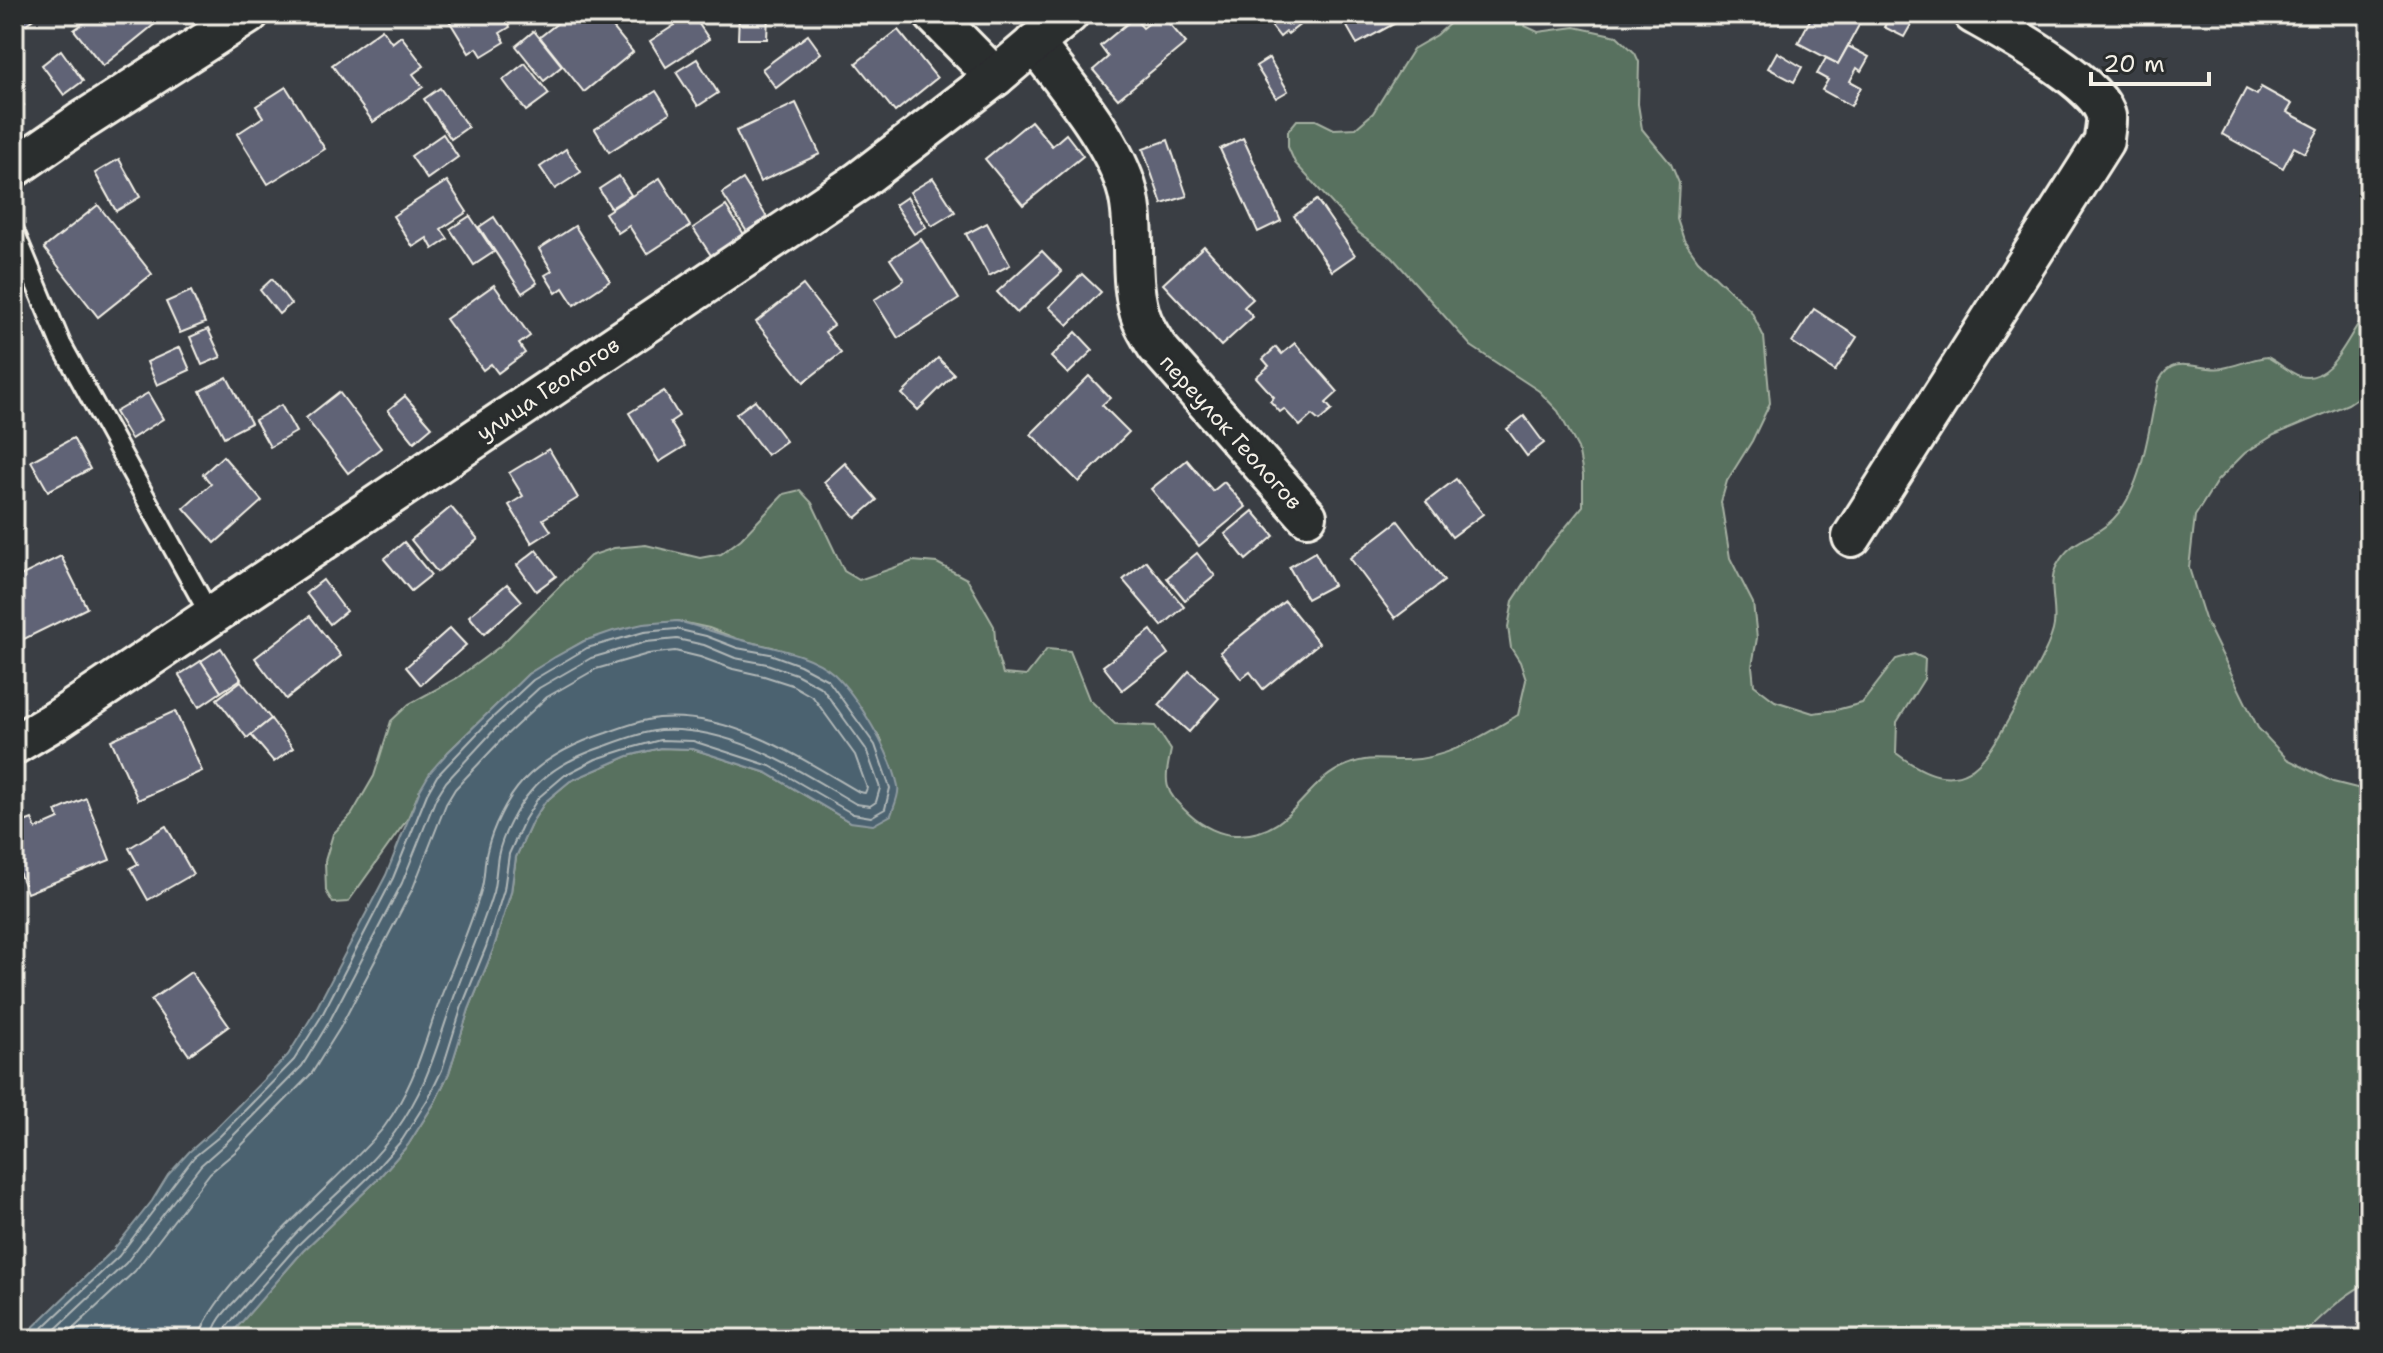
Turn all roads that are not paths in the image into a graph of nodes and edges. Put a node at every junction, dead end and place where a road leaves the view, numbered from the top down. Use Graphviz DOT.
graph roads {
  1 [pos="249,14"];
  2 [pos="933,14"];
  3 [pos="1069,14"];
  4 [pos="1973,14"];
  5 [pos="1034,43"];
  6 [pos="995,77"];
  7 [pos="14,168"];
  8 [pos="14,231"];
  9 [pos="1307,516"];
  10 [pos="1852,537"];
  11 [pos="210,615"];
  12 [pos="14,745"];
  1 -- 7 [label="street"];
  2 -- 6 [label="street"];
  3 -- 5 [label="street, улица Геологов"];
  4 -- 10 [label="street"];
  5 -- 6 [label="street, улица Геологов"];
  5 -- 9 [label="street, переулок Геологов"];
  6 -- 11 [label="street, улица Геологов"];
  8 -- 11 [label="lane"];
  11 -- 12 [label="street, улица Геологов"];
}
